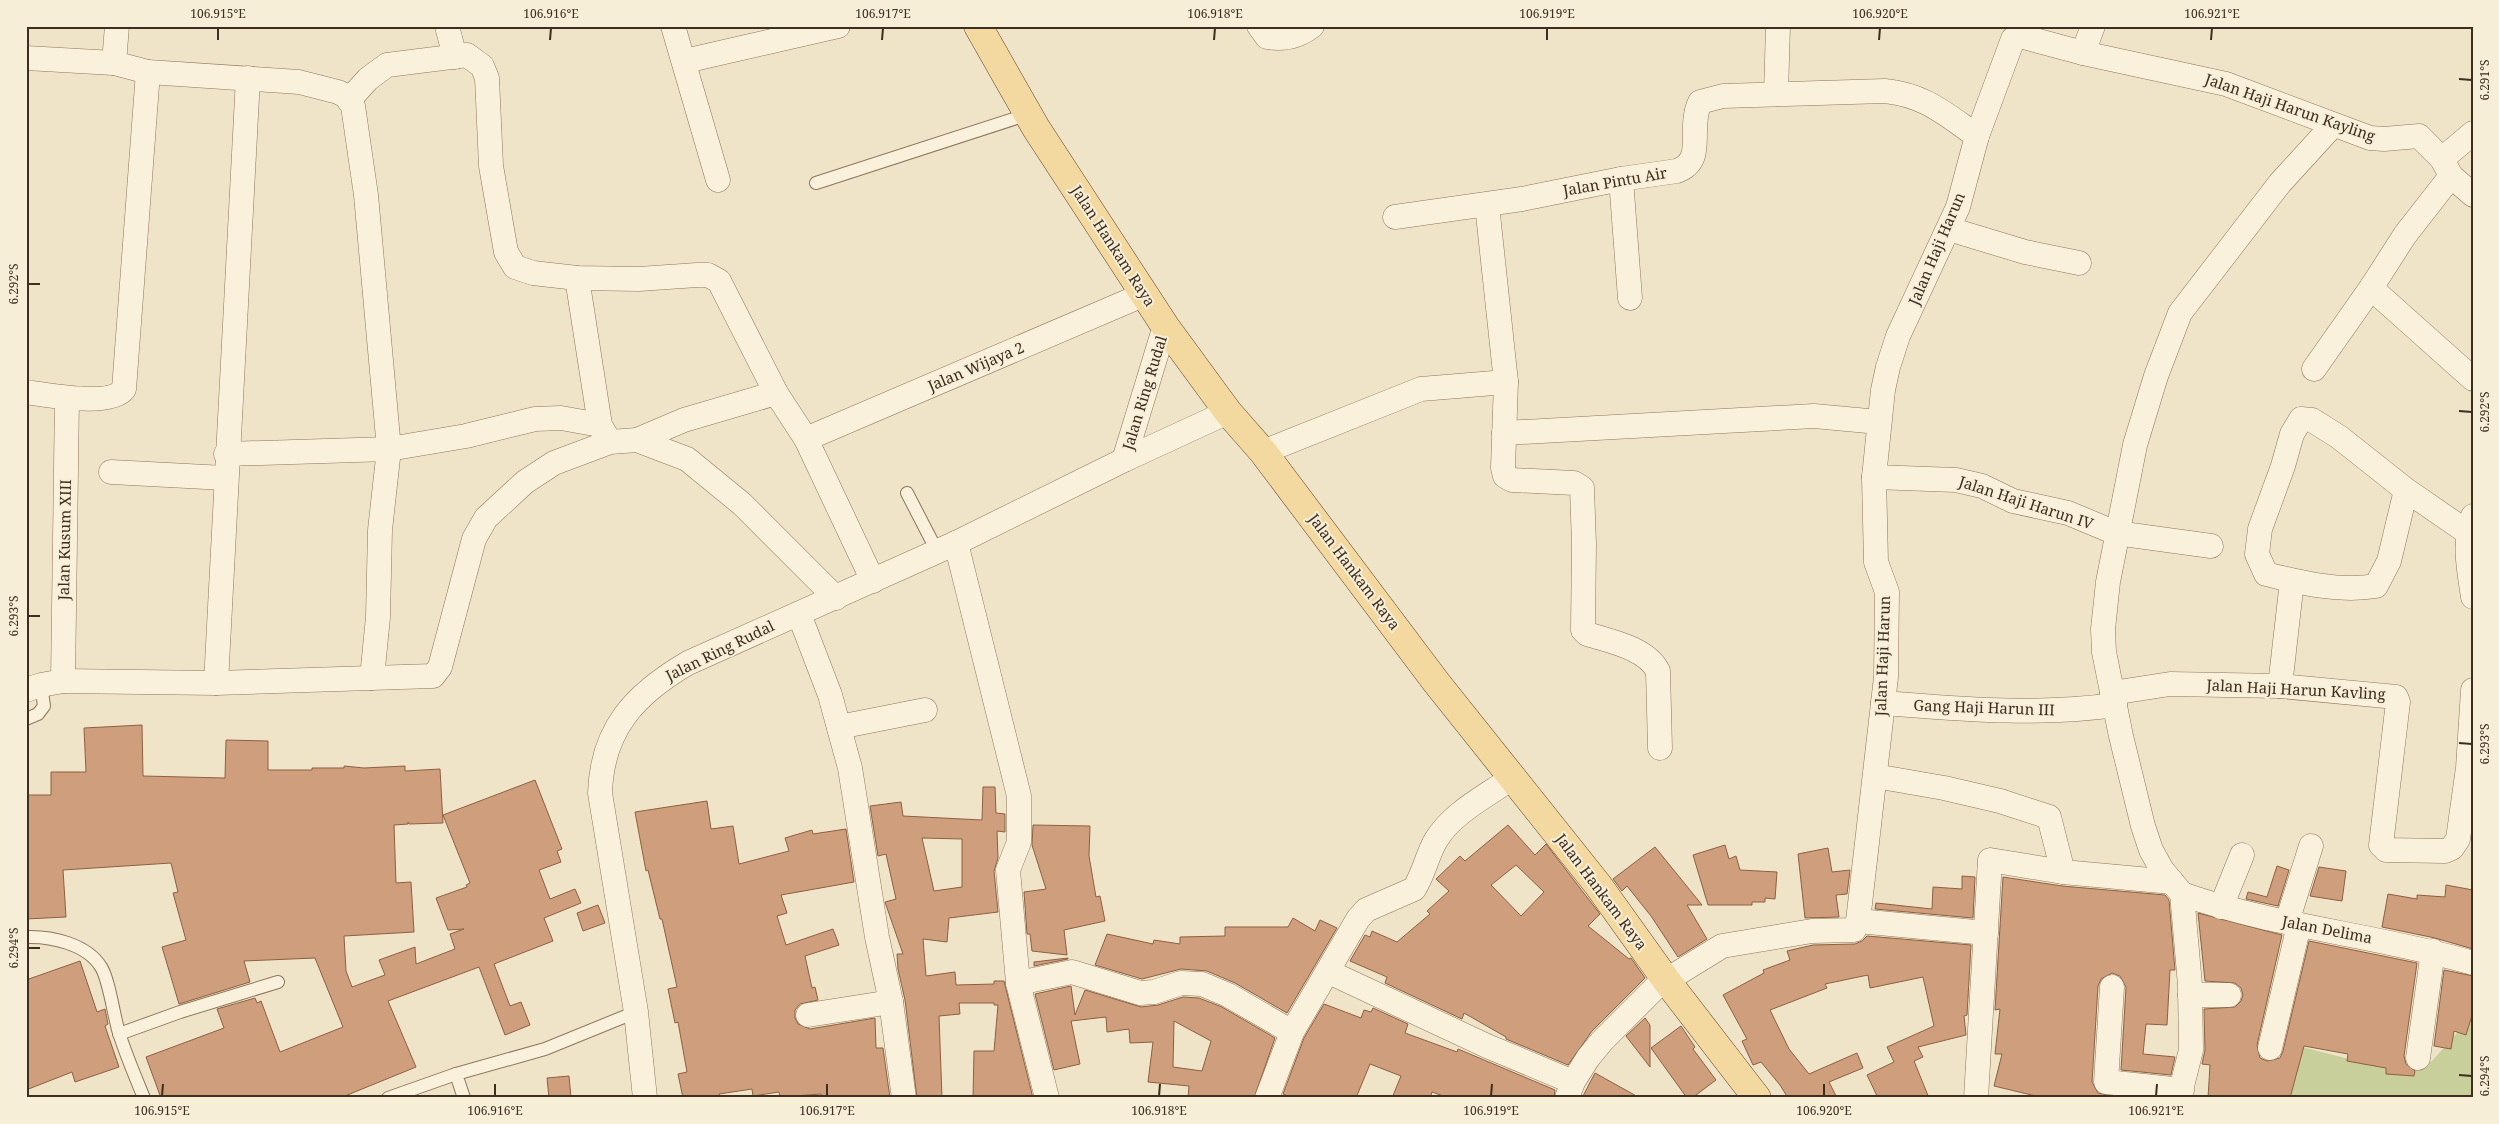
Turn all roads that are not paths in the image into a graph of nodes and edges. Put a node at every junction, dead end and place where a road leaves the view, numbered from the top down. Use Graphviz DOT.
graph roads {
  1 [pos="118,26"];
  2 [pos="447,26"];
  3 [pos="674,26"];
  4 [pos="838,26"];
  5 [pos="1259,26"];
  6 [pos="1312,26"];
  7 [pos="1778,26"];
  8 [pos="2093,26"];
  9 [pos="983,27"];
  10 [pos="2083,53"];
  11 [pos="455,57"];
  12 [pos="26,58"];
  13 [pos="685,61"];
  14 [pos="114,63"];
  15 [pos="148,72"];
  16 [pos="248,78"];
  17 [pos="1776,94"];
  18 [pos="349,100"];
  19 [pos="1028,114"];
  20 [pos="2333,126"];
  21 [pos="2473,133"];
  22 [pos="1977,136"];
  23 [pos="2447,168"];
  24 [pos="718,180"];
  25 [pos="1621,180"];
  26 [pos="816,183"];
  27 [pos="2473,195"];
  28 [pos="1487,205"];
  29 [pos="1395,217"];
  30 [pos="1949,230"];
  31 [pos="2079,263"];
  32 [pos="577,278"];
  33 [pos="2371,288"];
  34 [pos="1145,294"];
  35 [pos="1630,298"];
  36 [pos="1165,326"];
  37 [pos="2314,369"];
  38 [pos="2473,379"];
  39 [pos="1506,382"];
  40 [pos="26,392"];
  41 [pos="776,393"];
  42 [pos="67,398"];
  43 [pos="1228,412"];
  44 [pos="1879,422"];
  45 [pos="605,433"];
  46 [pos="1504,433"];
  47 [pos="806,439"];
  48 [pos="637,440"];
  49 [pos="389,449"];
  50 [pos="1263,452"];
  51 [pos="226,454"];
  52 [pos="1124,460"];
  53 [pos="111,472"];
  54 [pos="1874,477"];
  55 [pos="225,478"];
  56 [pos="2406,490"];
  57 [pos="907,493"];
  58 [pos="2470,524"];
  59 [pos="2116,533"];
  60 [pos="2211,546"];
  61 [pos="946,547"];
  62 [pos="873,581"];
  63 [pos="2292,581"];
  64 [pos="2473,597"];
  65 [pos="836,598"];
  66 [pos="799,614"];
  67 [pos="372,678"];
  68 [pos="39,683"];
  69 [pos="216,683"];
  70 [pos="2280,686"];
  71 [pos="2473,690"];
  72 [pos="2113,699"];
  73 [pos="1883,703"];
  74 [pos="925,710"];
  75 [pos="26,719"];
  76 [pos="839,727"];
  77 [pos="1660,748"];
  78 [pos="1875,776"];
  79 [pos="1513,777"];
  80 [pos="2311,846"];
  81 [pos="2242,855"];
  82 [pos="2063,872"];
  83 [pos="2177,888"];
  84 [pos="2222,907"];
  85 [pos="1858,921"];
  86 [pos="2293,923"];
  87 [pos="1986,933"];
  88 [pos="26,937"];
  89 [pos="2434,951"];
  90 [pos="2473,963"];
  91 [pos="1329,972"];
  92 [pos="1666,980"];
  93 [pos="278,982"];
  94 [pos="1018,983"];
  95 [pos="2112,987"];
  96 [pos="2190,995"];
  97 [pos="2229,995"];
  98 [pos="891,1002"];
  99 [pos="636,1012"];
  100 [pos="808,1015"];
  101 [pos="1292,1032"];
  102 [pos="119,1034"];
  103 [pos="2270,1048"];
  104 [pos="2418,1058"];
  105 [pos="456,1074"];
  106 [pos="1570,1090"];
  107 [pos="2181,1094"];
  108 [pos="144,1098"];
  109 [pos="388,1098"];
  110 [pos="464,1098"];
  111 [pos="645,1098"];
  112 [pos="904,1098"];
  113 [pos="1047,1098"];
  114 [pos="1267,1098"];
  115 [pos="1757,1098"];
  116 [pos="1976,1098"];
  1 -- 14 [label="street"];
  2 -- 11 [label="street"];
  3 -- 13 [label="street"];
  4 -- 13 [label="street"];
  5 -- 6 [label="street"];
  7 -- 17 [label="street"];
  8 -- 10 [label="street"];
  9 -- 19 [label="main road, Jalan Hankam Raya"];
  10 -- 20 [label="street, Jalan Haji Harun Kayling"];
  10 -- 22 [label="street, Jalan Haji Harun"];
  11 -- 18 [label="street"];
  11 -- 32 [label="street"];
  12 -- 14 [label="street"];
  13 -- 24 [label="street"];
  14 -- 15 [label="street"];
  15 -- 16 [label="street"];
  15 -- 42 [label="street"];
  16 -- 18 [label="street"];
  16 -- 51 [label="street"];
  17 -- 22 [label="street, Jalan Pintu Air"];
  17 -- 25 [label="street, Jalan Pintu Air"];
  18 -- 49 [label="street"];
  19 -- 26 [label="lane"];
  19 -- 34 [label="main road, Jalan Hankam Raya"];
  20 -- 23 [label="street, Jalan Haji Harun Kayling"];
  20 -- 59 [label="street"];
  21 -- 23 [label="street"];
  22 -- 30 [label="street, Jalan Haji Harun"];
  23 -- 27 [label="street, Jalan Haji Harun Kayling"];
  23 -- 33 [label="street"];
  25 -- 28 [label="street, Jalan Pintu Air"];
  25 -- 35 [label="street"];
  28 -- 29 [label="street, Jalan Pintu Air"];
  28 -- 39 [label="street"];
  30 -- 31 [label="street"];
  30 -- 44 [label="street, Jalan Haji Harun"];
  32 -- 41 [label="street"];
  32 -- 45 [label="street"];
  33 -- 37 [label="street"];
  33 -- 38 [label="street"];
  34 -- 36 [label="main road, Jalan Hankam Raya"];
  34 -- 47 [label="street, Jalan Wijaya 2"];
  36 -- 43 [label="main road, Jalan Hankam Raya"];
  36 -- 52 [label="street, Jalan Ring Rudal"];
  39 -- 46 [label="street"];
  39 -- 50 [label="street"];
  40 -- 42 [label="street"];
  41 -- 47 [label="street"];
  41 -- 48 [label="street"];
  42 -- 68 [label="street, Jalan Kusum XIII"];
  43 -- 50 [label="main road, Jalan Hankam Raya"];
  43 -- 52 [label="street, Jalan Ring Rudal"];
  44 -- 46 [label="street"];
  44 -- 54 [label="street, Jalan Haji Harun"];
  45 -- 48 [label="street"];
  45 -- 49 [label="street"];
  45 -- 67 [label="street"];
  46 -- 77 [label="street"];
  47 -- 62 [label="street"];
  48 -- 65 [label="street"];
  49 -- 51 [label="street"];
  49 -- 67 [label="street"];
  50 -- 79 [label="main road, Jalan Hankam Raya"];
  51 -- 55 [label="street"];
  52 -- 61 [label="street, Jalan Ring Rudal"];
  53 -- 55 [label="street"];
  54 -- 59 [label="street, Jalan Haji Harun IV"];
  54 -- 73 [label="street, Jalan Haji Harun"];
  55 -- 69 [label="street"];
  56 -- 58 [label="street"];
  56 -- 63 [label="street"];
  56 -- 63 [label="street"];
  57 -- 61 [label="lane"];
  58 -- 64 [label="street"];
  59 -- 60 [label="street, Jalan Haji Harun IV"];
  59 -- 72 [label="street"];
  61 -- 62 [label="street, Jalan Ring Rudal"];
  61 -- 94 [label="street"];
  62 -- 65 [label="street, Jalan Ring Rudal"];
  63 -- 70 [label="street"];
  65 -- 66 [label="street, Jalan Ring Rudal"];
  66 -- 76 [label="street"];
  66 -- 99 [label="street, Jalan Ring Rudal"];
  67 -- 69 [label="street"];
  68 -- 69 [label="street"];
  68 -- 75 [label="lane"];
  70 -- 71 [label="street, Jalan Haji Harun Kavling"];
  70 -- 72 [label="street, Jalan Haji Harun Kavling"];
  72 -- 73 [label="street, Gang Haji Harun III"];
  72 -- 83 [label="street"];
  73 -- 78 [label="street, Jalan Haji Harun"];
  74 -- 76 [label="street"];
  76 -- 98 [label="street"];
  78 -- 82 [label="street"];
  78 -- 85 [label="street, Jalan Haji Harun"];
  79 -- 91 [label="street"];
  79 -- 92 [label="main road, Jalan Hankam Raya"];
  80 -- 86 [label="street"];
  81 -- 84 [label="street"];
  82 -- 83 [label="street, Jalan Delima"];
  82 -- 87 [label="street, Jalan Delima"];
  83 -- 84 [label="street, Jalan Delima"];
  83 -- 96 [label="street"];
  84 -- 86 [label="street, Jalan Delima"];
  85 -- 87 [label="street"];
  85 -- 92 [label="street"];
  86 -- 89 [label="street, Jalan Delima"];
  86 -- 103 [label="street"];
  87 -- 116 [label="street"];
  88 -- 102 [label="lane"];
  89 -- 90 [label="street, Jalan Delima"];
  89 -- 104 [label="street"];
  91 -- 101 [label="street"];
  91 -- 106 [label="street"];
  92 -- 106 [label="street"];
  92 -- 115 [label="main road, Jalan Hankam Raya"];
  93 -- 102 [label="lane"];
  94 -- 101 [label="street"];
  94 -- 113 [label="street"];
  95 -- 107 [label="street"];
  96 -- 97 [label="street"];
  96 -- 107 [label="street"];
  98 -- 100 [label="street"];
  98 -- 112 [label="street"];
  99 -- 105 [label="lane"];
  99 -- 111 [label="street, Jalan Ring Rudal"];
  101 -- 114 [label="street"];
  102 -- 108 [label="lane"];
  105 -- 109 [label="lane"];
  105 -- 110 [label="lane"];
}
